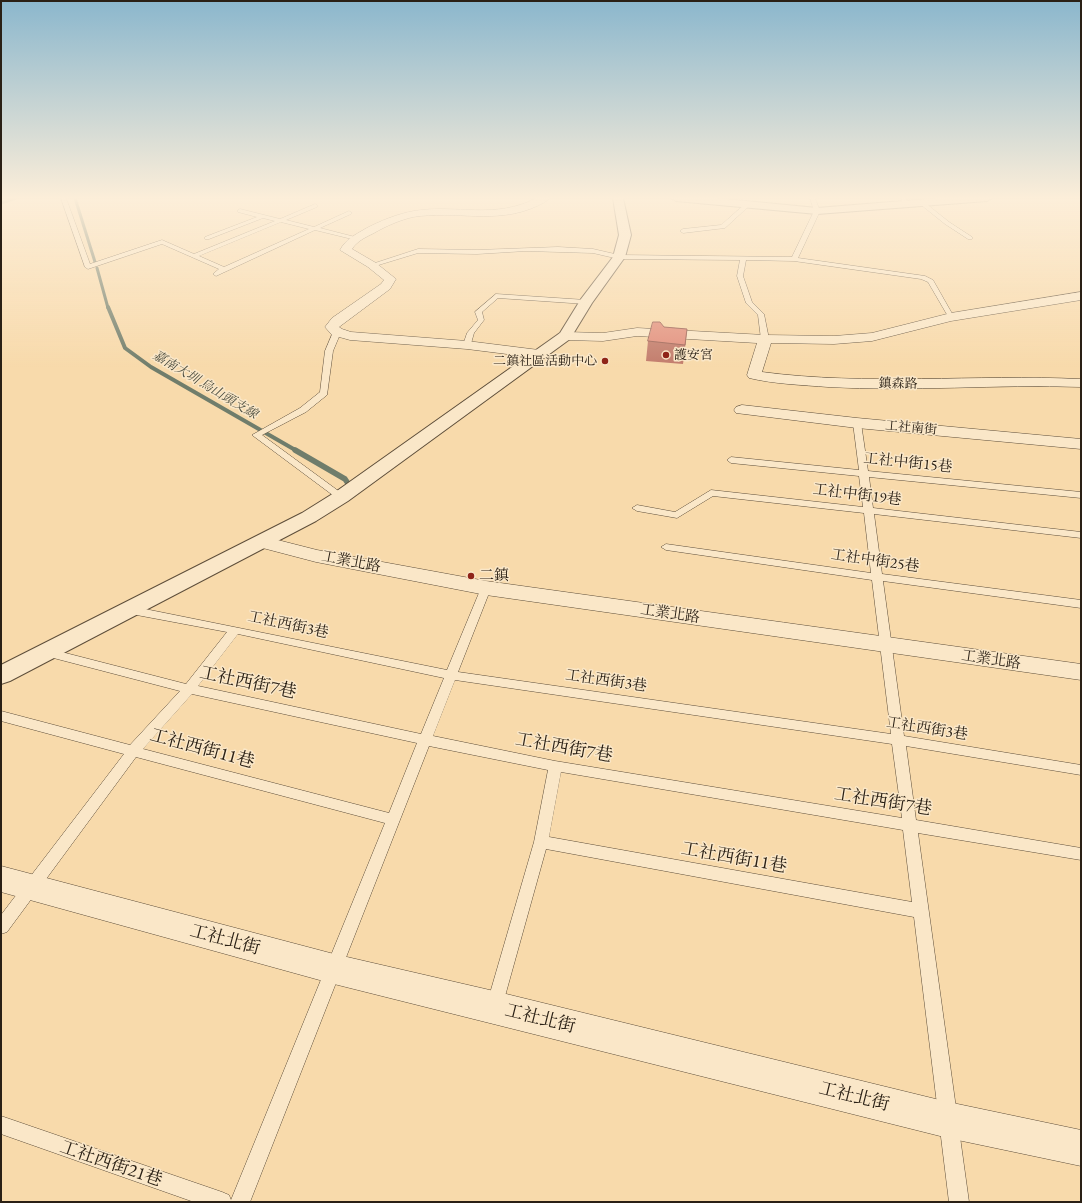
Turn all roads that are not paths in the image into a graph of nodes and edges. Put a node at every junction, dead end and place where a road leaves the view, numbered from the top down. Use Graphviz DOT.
graph roads {
  1 [pos="84,254"];
  2 [pos="126,254"];
  3 [pos="190,254"];
  4 [pos="199,254"];
  5 [pos="257,254"];
  6 [pos="353,254"];
  7 [pos="408,254"];
  8 [pos="607,254"];
  9 [pos="796,254"];
  10 [pos="194,256"];
  11 [pos="619,257"];
  12 [pos="743,259"];
  13 [pos="794,259"];
  14 [pos="372,265"];
  15 [pos="224,269"];
  16 [pos="216,274"];
  17 [pos="1081,296"];
  18 [pos="586,302"];
  19 [pos="951,317"];
  20 [pos="336,332"];
  21 [pos="565,336"];
  22 [pos="765,339"];
  23 [pos="467,345"];
  24 [pos="539,354"];
  25 [pos="1081,383"];
  26 [pos="742,410"];
  27 [pos="857,423"];
  28 [pos="1081,444"];
  29 [pos="732,460"];
  30 [pos="864,473"];
  31 [pos="1081,495"];
  32 [pos="341,498"];
  33 [pos="637,508"];
  34 [pos="869,512"];
  35 [pos="1081,535"];
  36 [pos="262,542"];
  37 [pos="666,547"];
  38 [pos="877,577"];
  39 [pos="486,588"];
  40 [pos="1081,604"];
  41 [pos="130,610"];
  42 [pos="235,630"];
  43 [pos="886,645"];
  44 [pos="46,652"];
  45 [pos="1081,672"];
  46 [pos="1,675"];
  47 [pos="452,675"];
  48 [pos="189,688"];
  49 [pos="1,716"];
  50 [pos="426,740"];
  51 [pos="898,740"];
  52 [pos="134,750"];
  53 [pos="555,766"];
  54 [pos="1081,770"];
  55 [pos="394,820"];
  56 [pos="909,824"];
  57 [pos="541,842"];
  58 [pos="1081,854"];
  59 [pos="1,879"];
  60 [pos="32,888"];
  61 [pos="921,911"];
  62 [pos="1,927"];
  63 [pos="334,969"];
  64 [pos="494,1007"];
  65 [pos="948,1120"];
  66 [pos="1,1126"];
  67 [pos="1081,1148"];
  68 [pos="222,1202"];
  69 [pos="240,1202"];
  70 [pos="959,1202"];
  1 -- 2 [label="lane"];
  3 -- 10 [label="lane"];
  4 -- 10 [label="lane"];
  5 -- 15 [label="lane"];
  6 -- 14 [label="street"];
  7 -- 14 [label="lane"];
  8 -- 11 [label="lane"];
  9 -- 13 [label="lane"];
  10 -- 15 [label="lane"];
  11 -- 12 [label="lane"];
  11 -- 18 [label="street"];
  12 -- 13 [label="lane"];
  12 -- 22 [label="lane"];
  13 -- 19 [label="lane"];
  14 -- 20 [label="street"];
  15 -- 16 [label="lane"];
  17 -- 19 [label="street"];
  18 -- 21 [label="street"];
  18 -- 23 [label="lane"];
  19 -- 22 [label="street"];
  20 -- 23 [label="street"];
  20 -- 32 [label="lane"];
  21 -- 22 [label="street"];
  21 -- 24 [label="street"];
  22 -- 25 [label="street, 鎮森路"];
  23 -- 24 [label="street"];
  24 -- 32 [label="street"];
  26 -- 27 [label="street, 工社南街"];
  27 -- 28 [label="street, 工社南街"];
  27 -- 30 [label="lane"];
  29 -- 30 [label="lane, 工社中街15巷"];
  30 -- 31 [label="lane, 工社中街15巷"];
  30 -- 34 [label="lane"];
  32 -- 36 [label="street"];
  33 -- 34 [label="lane, 工社中街19巷"];
  34 -- 35 [label="lane, 工社中街19巷"];
  34 -- 38 [label="lane"];
  36 -- 39 [label="street, 工業北路"];
  36 -- 41 [label="street"];
  37 -- 38 [label="lane, 工社中街25巷"];
  38 -- 40 [label="lane, 工社中街25巷"];
  38 -- 43 [label="lane"];
  39 -- 43 [label="street, 工業北路"];
  39 -- 47 [label="lane"];
  41 -- 42 [label="lane, 工社西街3巷"];
  41 -- 44 [label="street"];
  42 -- 47 [label="lane, 工社西街3巷"];
  42 -- 48 [label="lane"];
  43 -- 45 [label="street, 工業北路"];
  43 -- 51 [label="lane"];
  44 -- 46 [label="street"];
  44 -- 48 [label="lane, 工社西街7巷"];
  47 -- 50 [label="lane"];
  47 -- 51 [label="lane, 工社西街3巷"];
  48 -- 50 [label="lane, 工社西街7巷"];
  48 -- 52 [label="lane"];
  49 -- 52 [label="lane, 工社西街11巷"];
  50 -- 53 [label="lane, 工社西街7巷"];
  50 -- 55 [label="lane"];
  51 -- 54 [label="lane, 工社西街3巷"];
  51 -- 56 [label="lane"];
  52 -- 55 [label="lane, 工社西街11巷"];
  52 -- 60 [label="lane"];
  53 -- 56 [label="lane, 工社西街7巷"];
  53 -- 57 [label="lane"];
  55 -- 63 [label="lane"];
  56 -- 58 [label="lane, 工社西街7巷"];
  56 -- 61 [label="lane"];
  57 -- 61 [label="lane, 工社西街11巷"];
  57 -- 64 [label="lane"];
  59 -- 60 [label="street, 工社北街"];
  60 -- 62 [label="lane"];
  60 -- 63 [label="street, 工社北街"];
  61 -- 65 [label="lane"];
  63 -- 64 [label="street, 工社北街"];
  63 -- 69 [label="lane"];
  64 -- 65 [label="street, 工社北街"];
  65 -- 67 [label="street, 工社北街"];
  65 -- 70 [label="lane"];
  66 -- 68 [label="lane, 工社西街21巷"];
}
